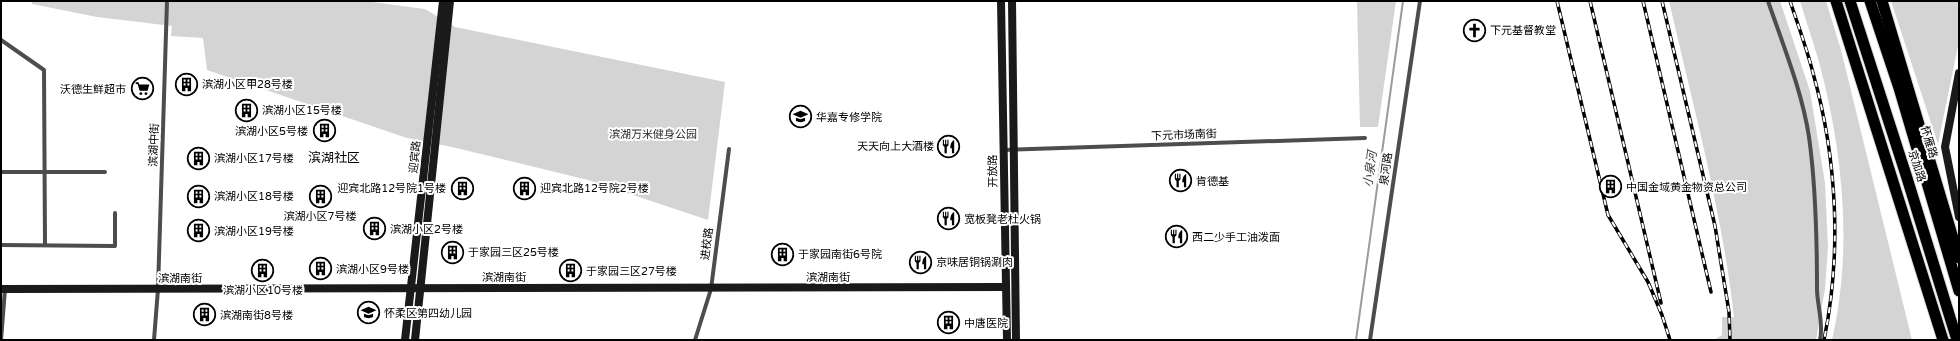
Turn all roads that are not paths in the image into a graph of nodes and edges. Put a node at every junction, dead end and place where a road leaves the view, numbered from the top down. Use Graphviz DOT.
graph roads {
  1 [pos="167,1"];
  2 [pos="443,1"];
  3 [pos="450,1"];
  4 [pos="1001,1"];
  5 [pos="1012,1"];
  6 [pos="1420,1"];
  7 [pos="1768,1"];
  8 [pos="1836,1"];
  9 [pos="1850,1"];
  10 [pos="1870,1"];
  11 [pos="1882,1"];
  12 [pos="1,40"];
  13 [pos="1959,73"];
  14 [pos="1365,138"];
  15 [pos="728,149"];
  16 [pos="1004,150"];
  17 [pos="1014,150"];
  18 [pos="1,172"];
  19 [pos="105,172"];
  20 [pos="45,173"];
  21 [pos="115,213"];
  22 [pos="1959,217"];
  23 [pos="1,245"];
  24 [pos="45,245"];
  25 [pos="1959,258"];
  26 [pos="1006,287"];
  27 [pos="410,288"];
  28 [pos="421,288"];
  29 [pos="3,289"];
  30 [pos="158,289"];
  31 [pos="711,289"];
  32 [pos="1959,291"];
  33 [pos="2,340"];
  34 [pos="154,340"];
  35 [pos="405,340"];
  36 [pos="415,340"];
  37 [pos="695,340"];
  38 [pos="1007,340"];
  39 [pos="1016,340"];
  40 [pos="1370,340"];
  41 [pos="1820,340"];
  42 [pos="1943,340"];
  43 [pos="1956,340"];
  1 -- 30 [label="street, 滨湖中街"];
  2 -- 27 [label="main road, 迎宾路"];
  3 -- 28 [label="main road, 迎宾路"];
  4 -- 16 [label="main road, 开放路"];
  5 -- 17 [label="main road, 开放路"];
  6 -- 40 [label="street, 泉河路"];
  7 -- 41 [label="street"];
  8 -- 42 [label="highway"];
  9 -- 43 [label="highway, 京加路"];
  10 -- 32 [label="highway, 怀雁路"];
  11 -- 25 [label="highway, 怀雁路"];
  12 -- 20 [label="street"];
  13 -- 22 [label="main road"];
  14 -- 17 [label="street, 下元市场南街"];
  15 -- 31 [label="street, 进校路"];
  16 -- 17 [label="street, 下元市场南街"];
  16 -- 26 [label="main road, 开放路"];
  17 -- 39 [label="main road, 开放路"];
  18 -- 20 [label="street"];
  19 -- 20 [label="street"];
  20 -- 24 [label="street"];
  21 -- 24 [label="street"];
  23 -- 24 [label="street"];
  26 -- 31 [label="main road, 滨湖南街"];
  26 -- 38 [label="main road, 开放路"];
  27 -- 28 [label="main road, 滨湖南街"];
  27 -- 30 [label="main road, 滨湖南街"];
  27 -- 35 [label="main road, 迎宾路"];
  28 -- 31 [label="main road, 滨湖南街"];
  28 -- 36 [label="main road, 迎宾路"];
  29 -- 30 [label="main road, 滨湖南街"];
  29 -- 33 [label="street"];
  30 -- 34 [label="street, 滨湖中街"];
  31 -- 37 [label="street, 进校路"];
}
